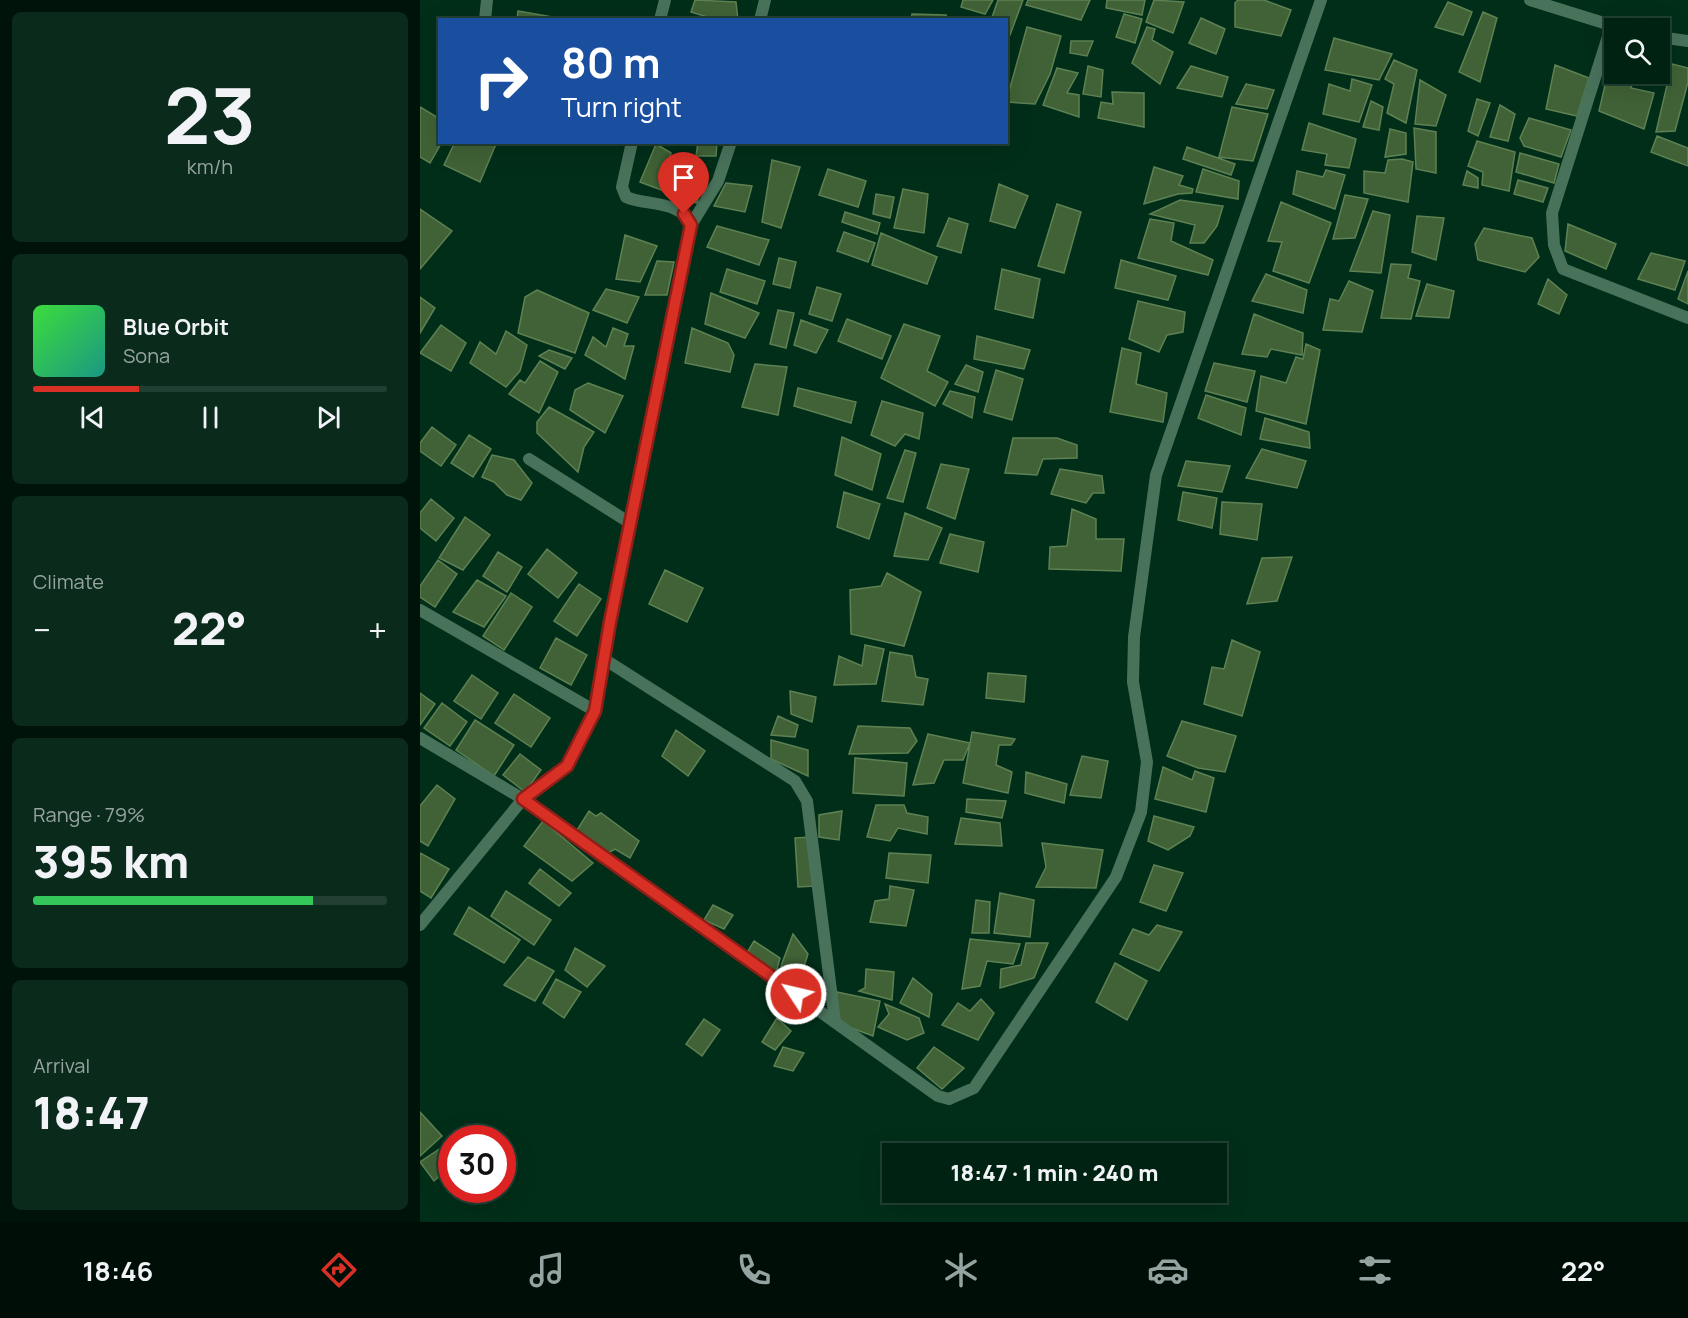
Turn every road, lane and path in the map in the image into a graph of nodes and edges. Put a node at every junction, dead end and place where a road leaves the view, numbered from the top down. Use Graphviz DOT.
graph roads {
  1 [pos="486,0"];
  2 [pos="665,0"];
  3 [pos="765,0"];
  4 [pos="1322,0"];
  5 [pos="1530,0"];
  6 [pos="485,18"];
  7 [pos="660,18"];
  8 [pos="760,18"];
  9 [pos="1604,24"];
  10 [pos="1670,39"];
  11 [pos="1688,41"];
  12 [pos="1604,63"];
  13 [pos="632,144"];
  14 [pos="729,144"];
  15 [pos="691,225"];
  16 [pos="1688,318"];
  17 [pos="529,459"];
  18 [pos="630,523"];
  19 [pos="420,610"];
  20 [pos="604,659"];
  21 [pos="595,711"];
  22 [pos="420,738"];
  23 [pos="523,799"];
  24 [pos="423,917"];
  25 [pos="835,1022"];
  1 -- 6 [label="street"];
  2 -- 7 [label="street"];
  3 -- 8 [label="street"];
  4 -- 25 [label="street"];
  5 -- 9 [label="street"];
  10 -- 11 [label="street"];
  12 -- 16 [label="street"];
  13 -- 15 [label="street"];
  14 -- 15 [label="street"];
  15 -- 18 [label="street"];
  17 -- 18 [label="street"];
  18 -- 20 [label="street"];
  19 -- 21 [label="street"];
  20 -- 21 [label="street"];
  20 -- 25 [label="street"];
  21 -- 23 [label="street"];
  22 -- 23 [label="street"];
  23 -- 24 [label="street"];
  23 -- 25 [label="street"];
}
